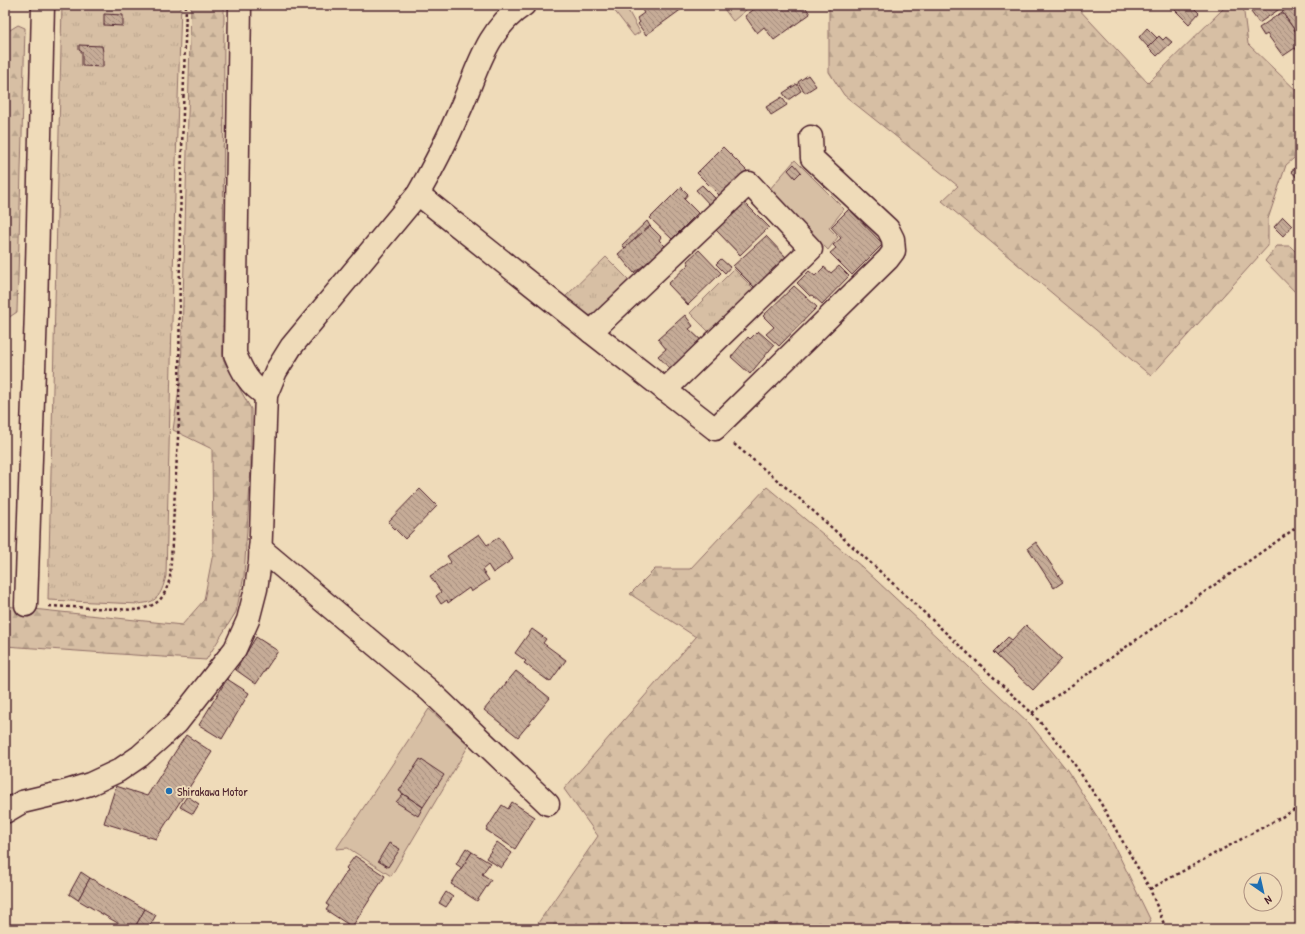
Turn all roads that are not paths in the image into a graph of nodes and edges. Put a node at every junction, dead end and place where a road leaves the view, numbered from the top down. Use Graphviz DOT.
graph roads {
  1 [pos="43,5"];
  2 [pos="240,5"];
  3 [pos="524,5"];
  4 [pos="811,137"];
  5 [pos="418,194"];
  6 [pos="591,332"];
  7 [pos="665,390"];
  8 [pos="266,395"];
  9 [pos="260,548"];
  10 [pos="26,605"];
  11 [pos="548,804"];
  12 [pos="5,812"];
  1 -- 10 [label="street"];
  2 -- 8 [label="street"];
  3 -- 5 [label="street"];
  4 -- 7 [label="street"];
  5 -- 6 [label="street"];
  5 -- 8 [label="street"];
  6 -- 7 [label="street"];
  6 -- 7 [label="street"];
  8 -- 9 [label="street"];
  9 -- 11 [label="street"];
  9 -- 12 [label="street"];
}
